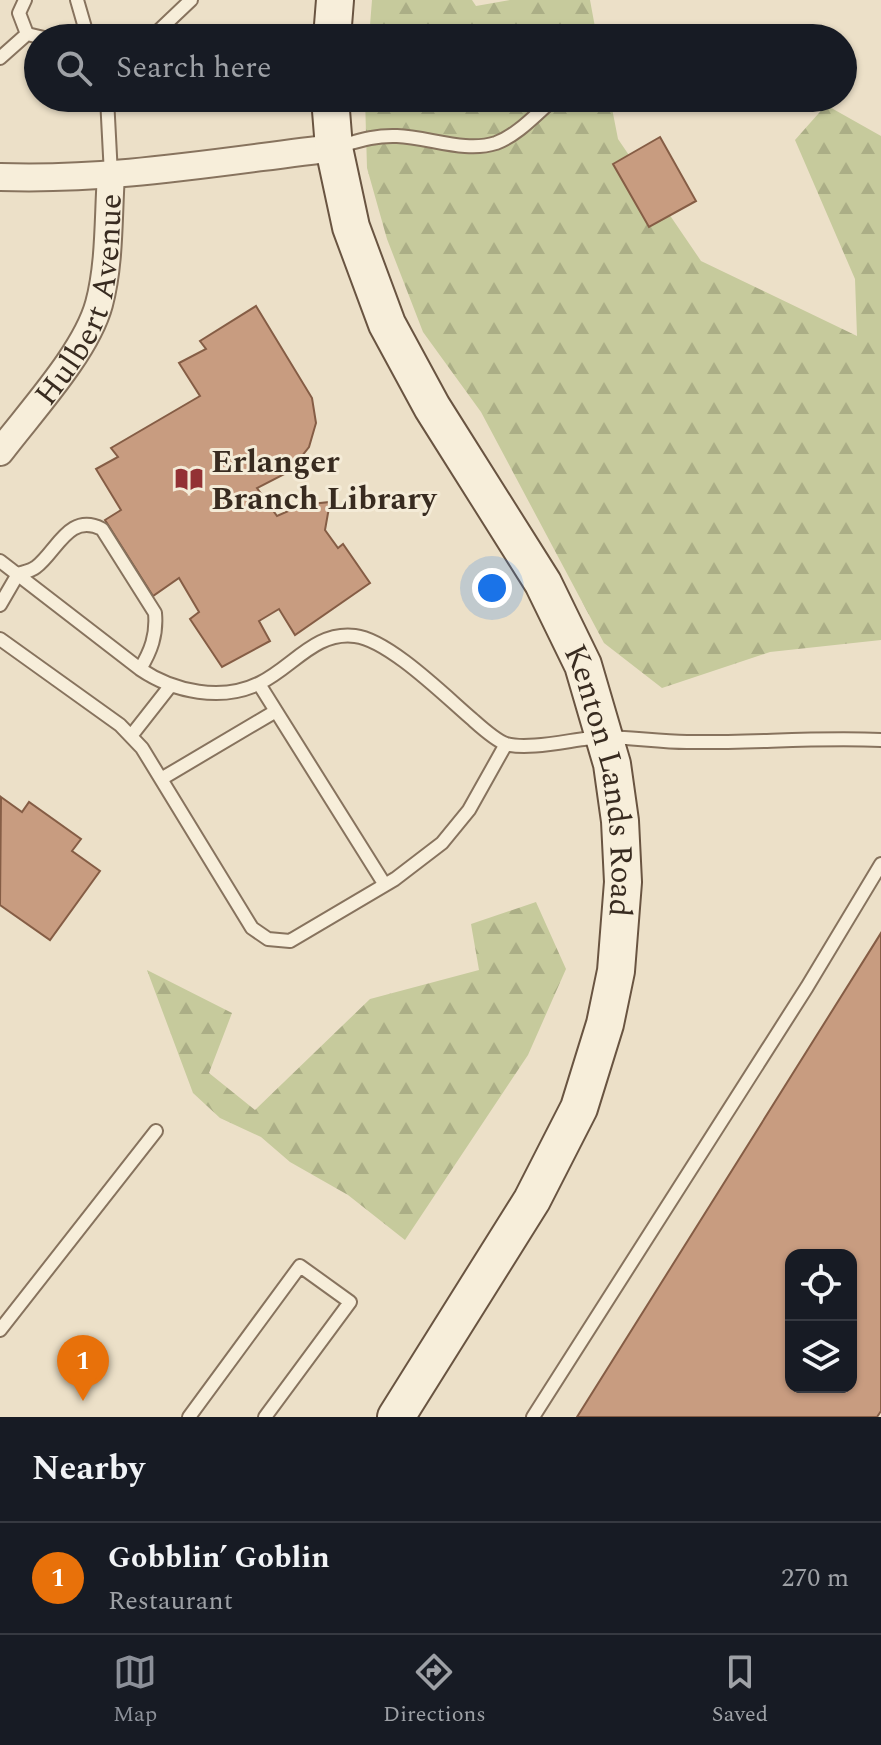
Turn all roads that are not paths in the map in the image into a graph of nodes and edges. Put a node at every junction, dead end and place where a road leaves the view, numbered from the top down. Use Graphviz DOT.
graph roads {
  1 [pos="25,0"];
  2 [pos="77,0"];
  3 [pos="191,0"];
  4 [pos="335,0"];
  5 [pos="83,24"];
  6 [pos="166,24"];
  7 [pos="333,24"];
  8 [pos="24,26"];
  9 [pos="24,37"];
  10 [pos="0,58"];
  11 [pos="108,112"];
  12 [pos="331,112"];
  13 [pos="539,112"];
  14 [pos="334,148"];
  15 [pos="111,175"];
  16 [pos="0,177"];
  17 [pos="0,452"];
  18 [pos="0,561"];
  19 [pos="18,574"];
  20 [pos="0,605"];
  21 [pos="0,639"];
  22 [pos="140,669"];
  23 [pos="259,684"];
  24 [pos="171,685"];
  25 [pos="276,711"];
  26 [pos="131,736"];
  27 [pos="603,737"];
  28 [pos="881,740"];
  29 [pos="506,744"];
  30 [pos="161,779"];
  31 [pos="881,864"];
  32 [pos="385,885"];
  33 [pos="156,1131"];
  34 [pos="0,1330"];
  35 [pos="189,1417"];
  36 [pos="265,1417"];
  37 [pos="396,1417"];
  38 [pos="533,1417"];
  1 -- 8 [label="lane"];
  2 -- 5 [label="lane"];
  3 -- 6 [label="lane"];
  4 -- 7 [label="main road"];
  9 -- 10 [label="lane"];
  11 -- 15 [label="lane"];
  12 -- 14 [label="main road"];
  13 -- 14 [label="lane"];
  14 -- 15 [label="street"];
  14 -- 27 [label="main road, Kenton Lands Road"];
  15 -- 16 [label="street"];
  15 -- 17 [label="street, Hulbert Avenue"];
  18 -- 19 [label="lane"];
  19 -- 20 [label="lane"];
  19 -- 22 [label="lane"];
  19 -- 22 [label="lane"];
  21 -- 26 [label="lane"];
  22 -- 24 [label="lane"];
  23 -- 24 [label="lane"];
  23 -- 25 [label="lane"];
  23 -- 29 [label="lane"];
  24 -- 26 [label="lane"];
  25 -- 30 [label="lane"];
  25 -- 32 [label="lane"];
  26 -- 30 [label="lane"];
  27 -- 28 [label="lane"];
  27 -- 29 [label="lane"];
  27 -- 37 [label="main road, Kenton Lands Road"];
  29 -- 32 [label="lane"];
  30 -- 32 [label="lane"];
  31 -- 38 [label="lane"];
  33 -- 34 [label="lane"];
  35 -- 36 [label="lane"];
}
